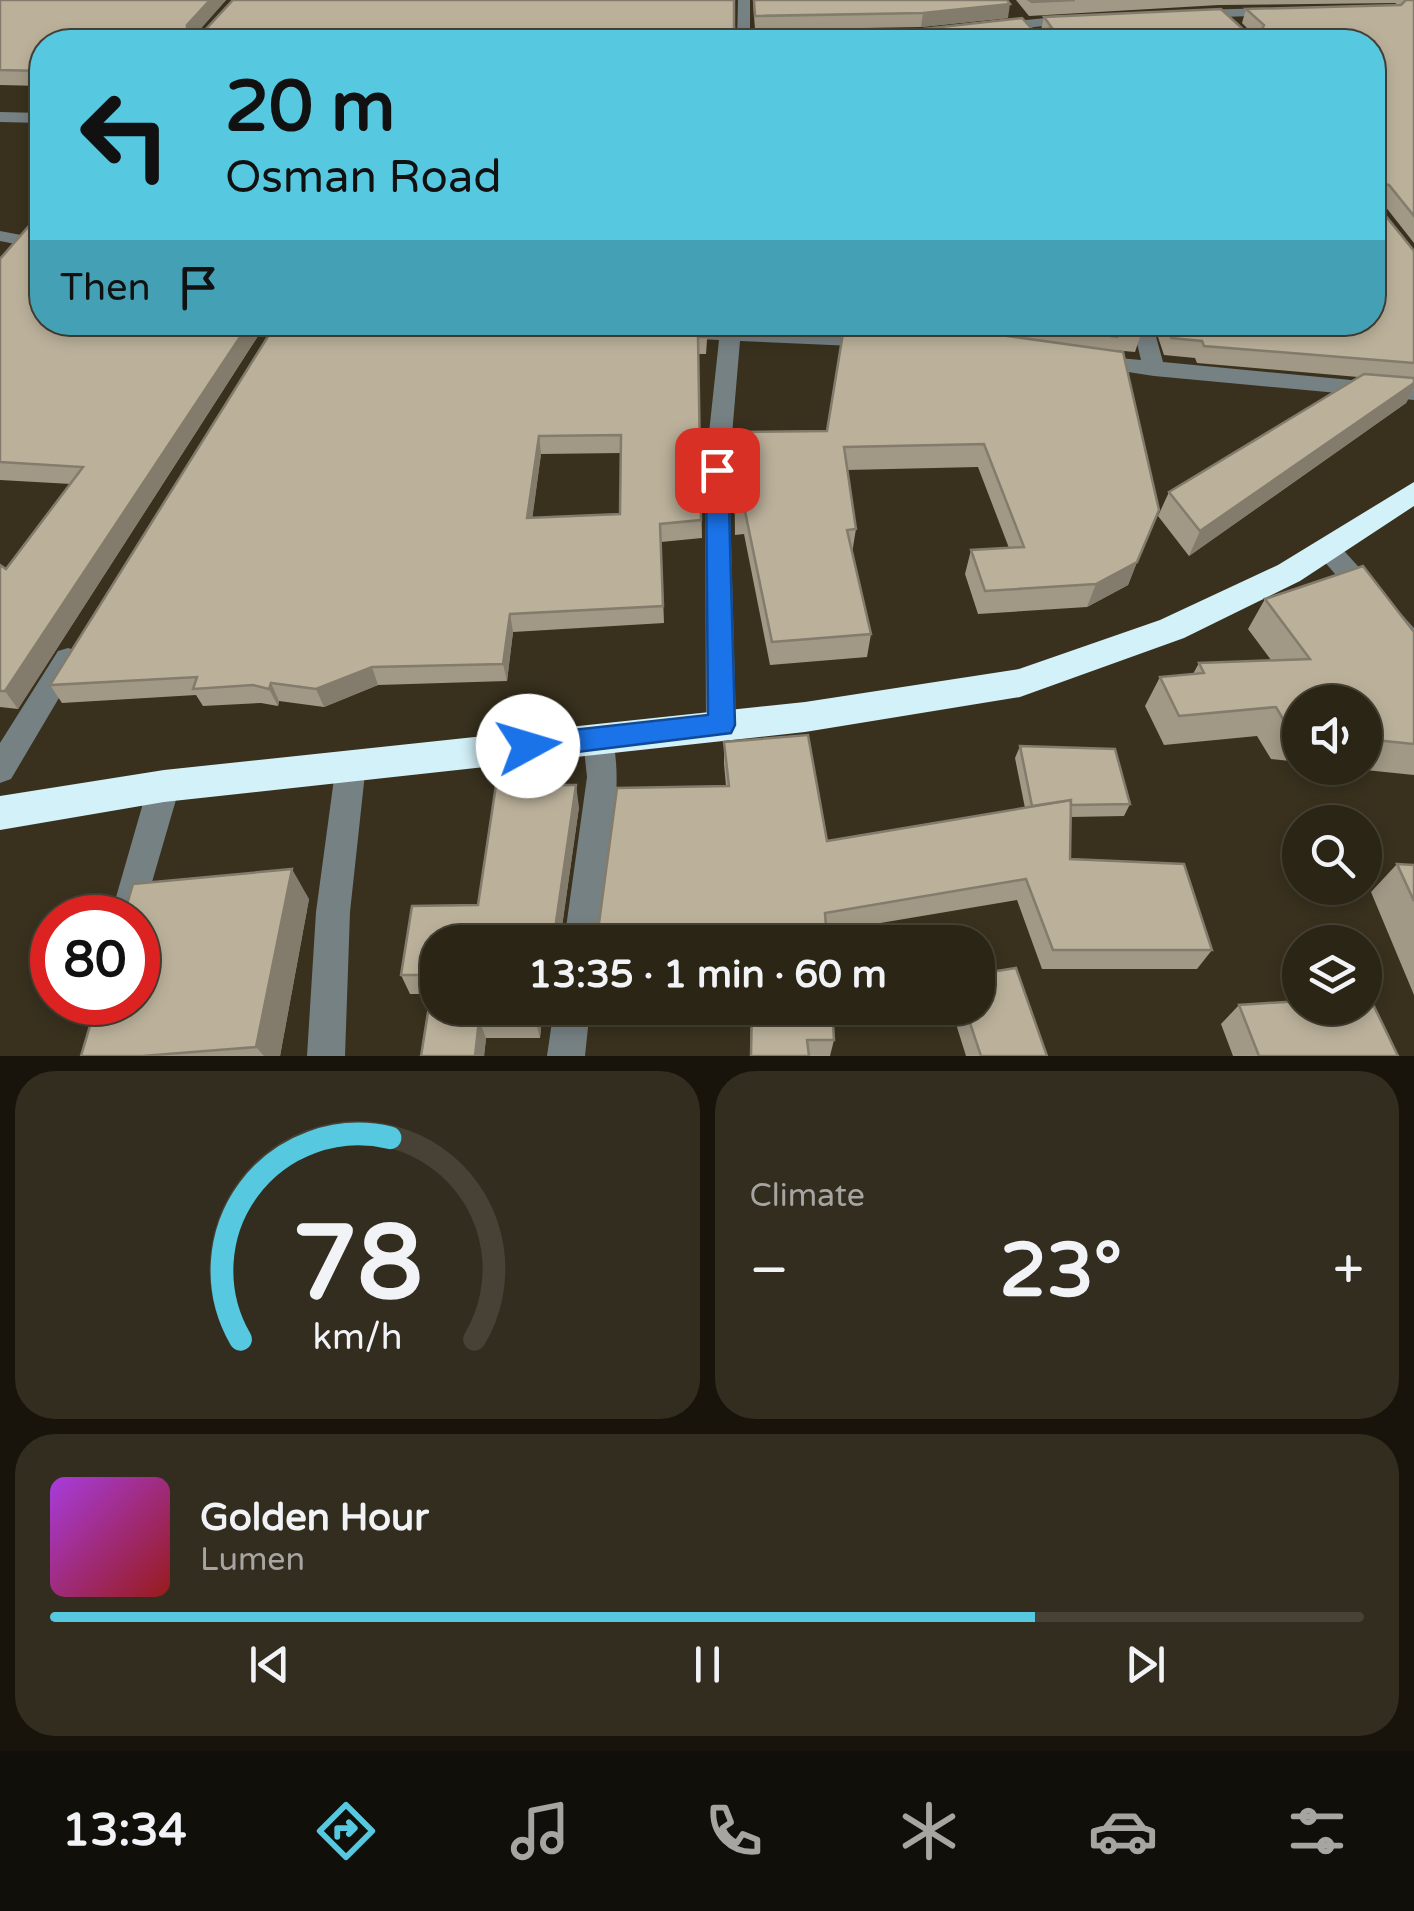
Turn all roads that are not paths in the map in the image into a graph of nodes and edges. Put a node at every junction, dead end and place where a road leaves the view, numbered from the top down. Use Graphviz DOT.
graph roads {
  1 [pos="744,0"];
  2 [pos="1297,12"];
  3 [pos="1219,13"];
  4 [pos="1186,14"];
  5 [pos="1019,18"];
  6 [pos="1098,18"];
  7 [pos="972,29"];
  8 [pos="744,30"];
  9 [pos="1029,30"];
  10 [pos="1237,30"];
  11 [pos="0,118"];
  12 [pos="30,118"];
  13 [pos="0,236"];
  14 [pos="28,247"];
  15 [pos="730,335"];
  16 [pos="813,335"];
  17 [pos="1145,335"];
  18 [pos="909,342"];
  19 [pos="1080,360"];
  20 [pos="1154,370"];
  21 [pos="1414,392"];
  22 [pos="1414,492"];
  23 [pos="1327,548"];
  24 [pos="80,638"];
  25 [pos="1414,647"];
  26 [pos="721,725"];
  27 [pos="598,739"];
  28 [pos="351,764"];
  29 [pos="0,770"];
  30 [pos="164,786"];
  31 [pos="0,814"];
  32 [pos="133,895"];
  33 [pos="582,925"];
  34 [pos="570,1025"];
  35 [pos="326,1056"];
  36 [pos="566,1056"];
  1 -- 8 [label="street"];
  2 -- 3 [label="street"];
  3 -- 4 [label="street"];
  3 -- 10 [label="street"];
  5 -- 6 [label="street"];
  5 -- 7 [label="street"];
  5 -- 9 [label="street"];
  11 -- 12 [label="street"];
  13 -- 14 [label="street"];
  15 -- 26 [label="street"];
  16 -- 18 [label="street"];
  17 -- 20 [label="street"];
  19 -- 20 [label="street"];
  20 -- 21 [label="street"];
  22 -- 23 [label="highway"];
  23 -- 25 [label="street"];
  23 -- 26 [label="highway"];
  24 -- 29 [label="street"];
  26 -- 27 [label="highway"];
  27 -- 28 [label="highway"];
  27 -- 33 [label="street"];
  28 -- 30 [label="highway"];
  28 -- 35 [label="street"];
  30 -- 31 [label="highway"];
  30 -- 32 [label="street"];
  34 -- 36 [label="street"];
}
